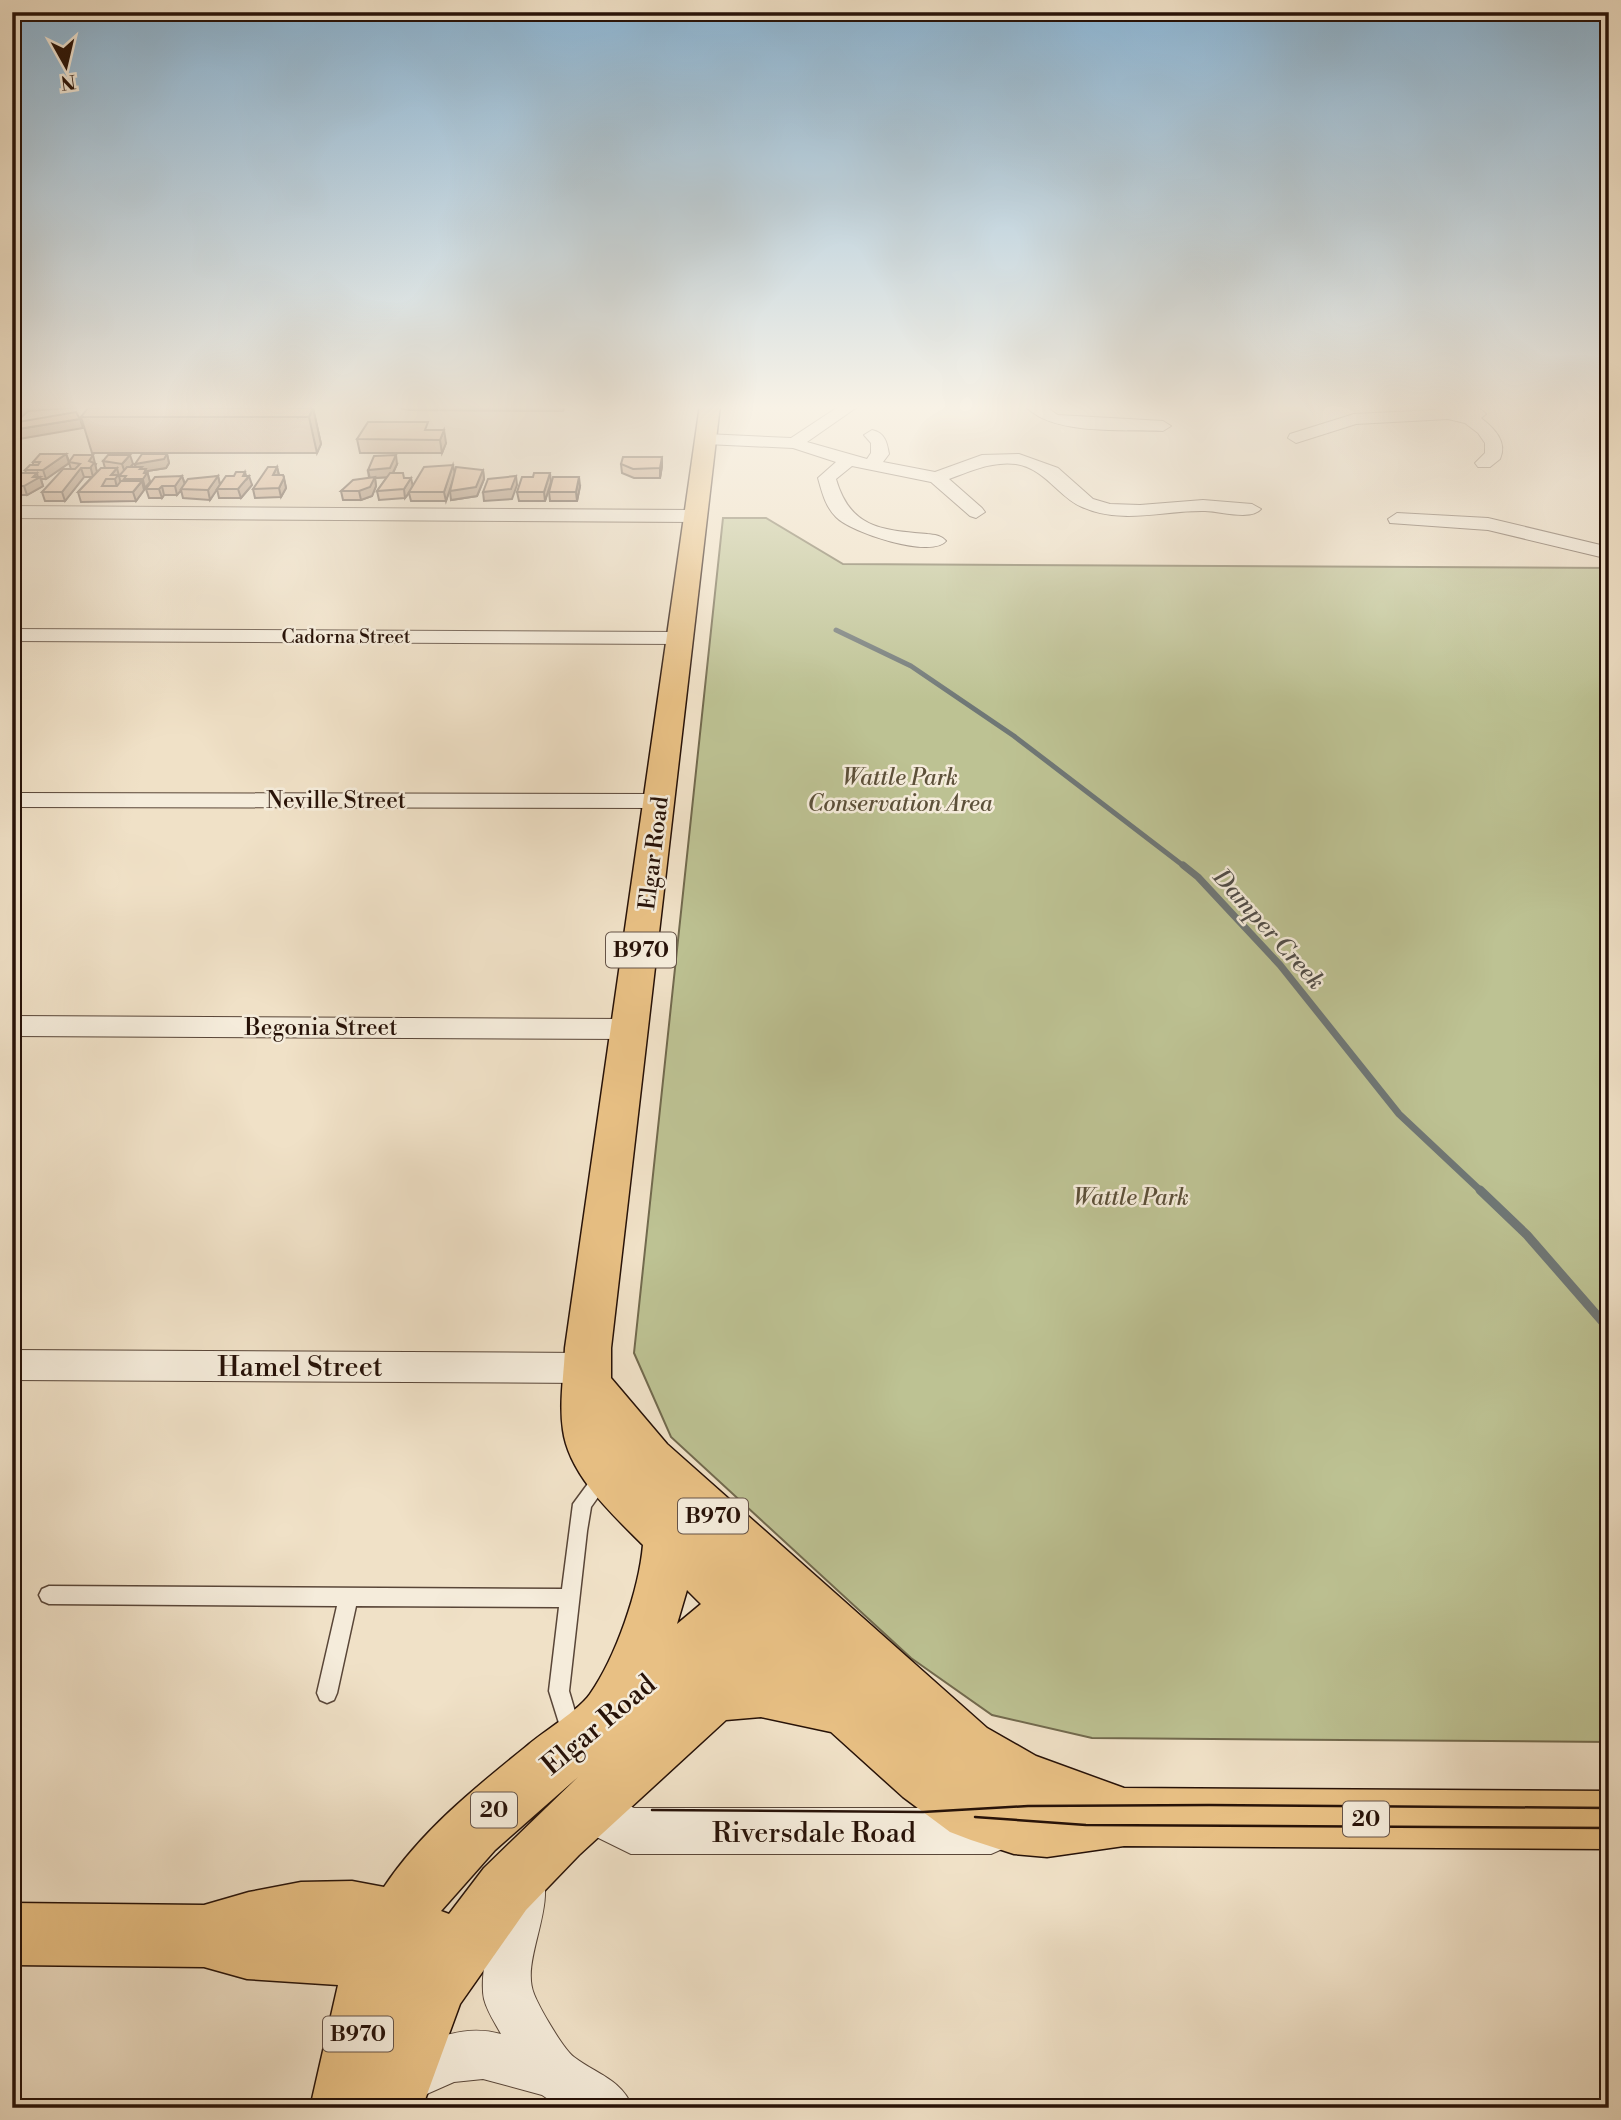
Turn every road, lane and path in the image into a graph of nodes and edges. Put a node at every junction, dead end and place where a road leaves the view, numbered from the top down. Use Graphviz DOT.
graph roads {
  1 [pos="698,504"];
  2 [pos="840,504"];
  3 [pos="967,504"];
  4 [pos="1091,504"];
  5 [pos="1252,509"];
  6 [pos="12,512"];
  7 [pos="976,512"];
  8 [pos="696,516"];
  9 [pos="1397,519"];
  10 [pos="937,541"];
  11 [pos="1609,553"];
  12 [pos="12,635"];
  13 [pos="680,638"];
  14 [pos="12,800"];
  15 [pos="660,801"];
  16 [pos="12,1026"];
  17 [pos="630,1029"];
  18 [pos="12,1364"];
  19 [pos="588,1376"];
  20 [pos="608,1472"];
  21 [pos="669,1536"];
  22 [pos="49,1595"];
  23 [pos="348,1598"];
  24 [pos="569,1598"];
  25 [pos="775,1606"];
  26 [pos="327,1693"];
  27 [pos="718,1693"];
  28 [pos="845,1707"];
  29 [pos="591,1730"];
  30 [pos="586,1808"];
  31 [pos="1124,1817"];
  32 [pos="1609,1820"];
  33 [pos="1047,1827"];
  34 [pos="528,1863"];
  35 [pos="12,1934"];
  36 [pos="388,1942"];
  37 [pos="446,1969"];
  38 [pos="553,2073"];
  39 [pos="377,2099"];
  40 [pos="607,2108"];
  1 -- 8 [label="main road, Elgar Road / B970"];
  2 -- 10 [label="street"];
  3 -- 7 [label="street"];
  4 -- 5 [label="street"];
  6 -- 8 [label="street"];
  8 -- 13 [label="main road, Elgar Road / B970"];
  9 -- 11 [label="street"];
  12 -- 13 [label="street, Cadorna Street"];
  13 -- 15 [label="main road, Elgar Road / B970"];
  14 -- 15 [label="street, Neville Street"];
  15 -- 17 [label="main road, Elgar Road / B970"];
  16 -- 17 [label="street, Begonia Street"];
  17 -- 19 [label="main road, Elgar Road / B970"];
  18 -- 19 [label="street, Hamel Street"];
  19 -- 20 [label="main road, Elgar Road / B970"];
  19 -- 25 [label="main road, B970"];
  20 -- 21 [label="main road, Elgar Road / B970"];
  20 -- 24 [label="lane"];
  21 -- 25 [label="main road, Elgar Road / B970"];
  21 -- 29 [label="main road"];
  22 -- 23 [label="lane"];
  23 -- 24 [label="lane"];
  23 -- 26 [label="lane"];
  24 -- 29 [label="lane"];
  25 -- 27 [label="main road, 20"];
  25 -- 28 [label="main road, Riversdale Road / 20"];
  25 -- 29 [label="main road, Elgar Road / 20"];
  25 -- 31 [label="main road, Riversdale Road / 20"];
  27 -- 28 [label="main road"];
  27 -- 30 [label="main road, 20"];
  28 -- 33 [label="main road, Riversdale Road / 20"];
  29 -- 36 [label="main road, Elgar Road / 20"];
  30 -- 33 [label="street, Riversdale Road"];
  30 -- 34 [label="main road, 20"];
  31 -- 32 [label="main road, Riversdale Road / 20"];
  31 -- 33 [label="main road, Riversdale Road / 20"];
  34 -- 37 [label="main road, 20"];
  34 -- 38 [label="street"];
  35 -- 36 [label="main road"];
  36 -- 37 [label="main road"];
  36 -- 39 [label="main road, Elgar Road / B970"];
  37 -- 39 [label="main road, B970"];
  38 -- 39 [label="street"];
  38 -- 40 [label="street"];
}
